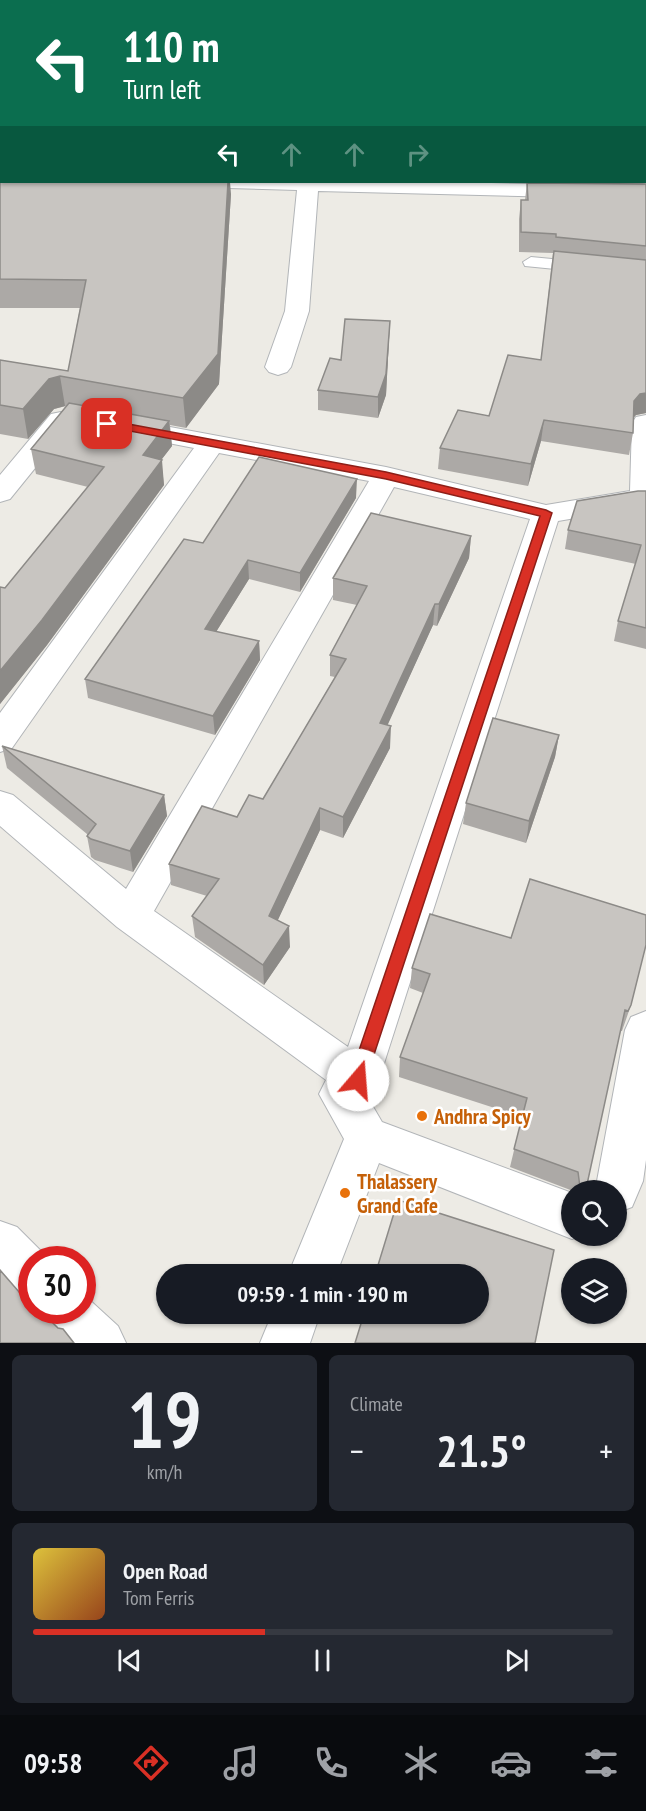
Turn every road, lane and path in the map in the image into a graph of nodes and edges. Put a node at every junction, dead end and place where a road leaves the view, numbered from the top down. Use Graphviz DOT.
graph roads {
  1 [pos="268,183"];
  2 [pos="308,184"];
  3 [pos="646,193"];
  4 [pos="531,262"];
  5 [pos="646,273"];
  6 [pos="278,367"];
  7 [pos="646,423"];
  8 [pos="212,443"];
  9 [pos="386,476"];
  10 [pos="0,493"];
  11 [pos="645,497"];
  12 [pos="546,513"];
  13 [pos="0,739"];
  14 [pos="0,804"];
  15 [pos="131,916"];
  16 [pos="646,1030"];
  17 [pos="358,1080"];
  18 [pos="367,1137"];
  19 [pos="620,1180"];
  20 [pos="561,1212"];
  21 [pos="0,1244"];
  22 [pos="18,1261"];
  23 [pos="316,1264"];
  24 [pos="81,1324"];
  25 [pos="292,1324"];
  26 [pos="100,1343"];
  27 [pos="285,1343"];
  1 -- 2 [label="street"];
  2 -- 3 [label="street"];
  2 -- 6 [label="street"];
  4 -- 5 [label="lane"];
  7 -- 11 [label="street"];
  8 -- 9 [label="street"];
  8 -- 10 [label="street"];
  8 -- 13 [label="street"];
  9 -- 12 [label="street"];
  9 -- 15 [label="street"];
  11 -- 12 [label="street"];
  12 -- 17 [label="street"];
  14 -- 15 [label="street"];
  15 -- 17 [label="street"];
  16 -- 19 [label="street"];
  17 -- 18 [label="street"];
  18 -- 20 [label="street"];
  18 -- 23 [label="street"];
  21 -- 22 [label="street"];
  24 -- 26 [label="street"];
  25 -- 27 [label="street"];
}
